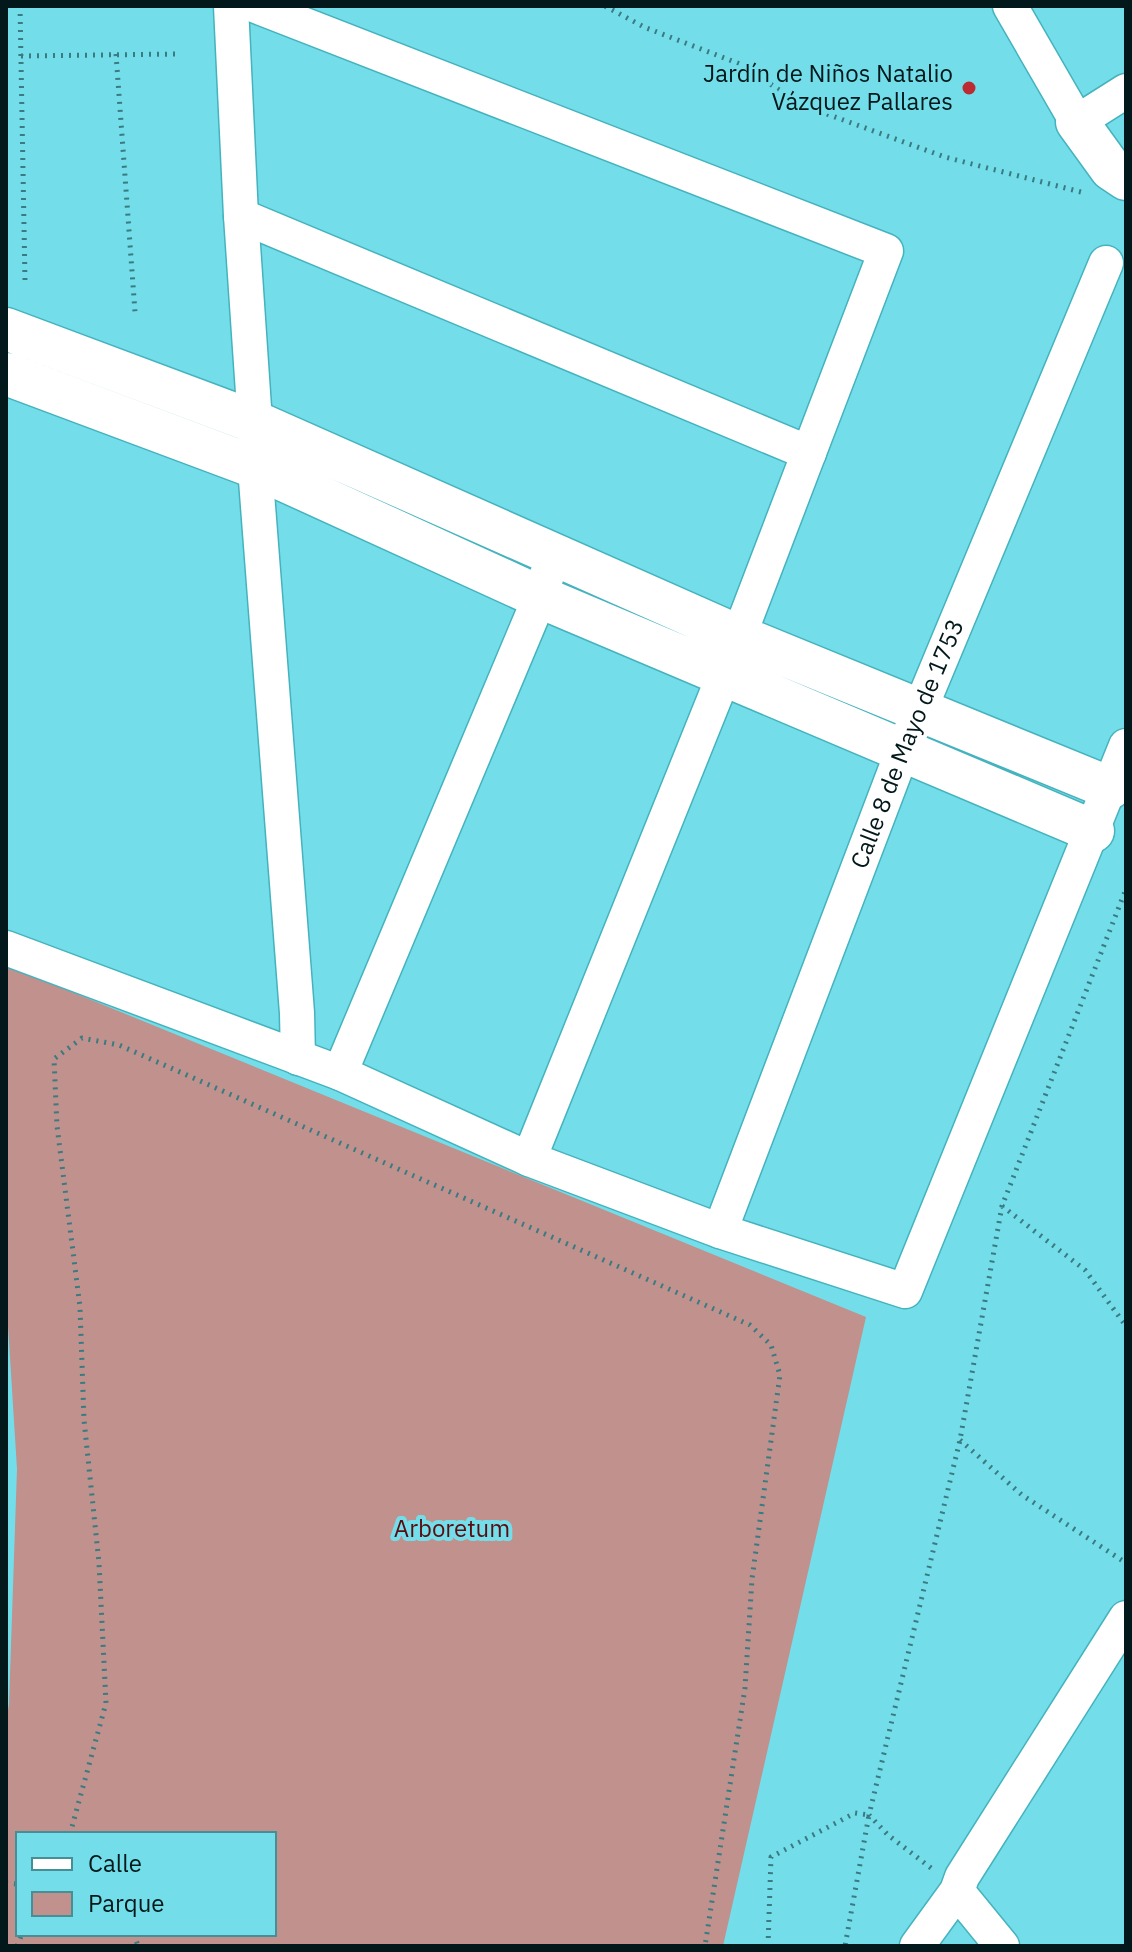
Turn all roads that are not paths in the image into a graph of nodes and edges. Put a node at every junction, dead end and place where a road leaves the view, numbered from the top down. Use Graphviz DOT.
graph roads {
  1 [pos="231,6"];
  2 [pos="256,6"];
  3 [pos="1010,6"];
  4 [pos="1126,91"];
  5 [pos="1077,122"];
  6 [pos="1126,179"];
  7 [pos="241,216"];
  8 [pos="1106,263"];
  9 [pos="6,329"];
  10 [pos="6,374"];
  11 [pos="255,422"];
  12 [pos="809,453"];
  13 [pos="255,467"];
  14 [pos="553,556"];
  15 [pos="540,597"];
  16 [pos="738,636"];
  17 [pos="724,675"];
  18 [pos="920,710"];
  19 [pos="1126,746"];
  20 [pos="903,750"];
  21 [pos="1110,788"];
  22 [pos="1093,831"];
  23 [pos="6,948"];
  24 [pos="298,1058"];
  25 [pos="340,1073"];
  26 [pos="529,1159"];
  27 [pos="720,1231"];
  28 [pos="1126,1618"];
  29 [pos="957,1891"];
  30 [pos="917,1946"];
  31 [pos="1002,1946"];
  1 -- 7 [label="street"];
  2 -- 12 [label="street"];
  3 -- 5 [label="street"];
  4 -- 5 [label="street"];
  5 -- 6 [label="street"];
  7 -- 11 [label="street"];
  7 -- 12 [label="street"];
  8 -- 18 [label="street, Calle 8 de Mayo de 1753"];
  9 -- 11 [label="street"];
  10 -- 13 [label="street"];
  11 -- 13 [label="street"];
  11 -- 14 [label="street"];
  12 -- 16 [label="street"];
  13 -- 15 [label="street"];
  13 -- 24 [label="street"];
  14 -- 15 [label="street"];
  14 -- 16 [label="street"];
  15 -- 17 [label="street"];
  15 -- 25 [label="street"];
  16 -- 17 [label="street"];
  16 -- 18 [label="street"];
  17 -- 20 [label="street"];
  17 -- 26 [label="street"];
  18 -- 20 [label="street, Calle 8 de Mayo de 1753"];
  18 -- 21 [label="street"];
  19 -- 21 [label="street"];
  20 -- 22 [label="street"];
  20 -- 27 [label="street, Calle 8 de Mayo de 1753"];
  21 -- 22 [label="street"];
  22 -- 27 [label="street"];
  23 -- 24 [label="street"];
  24 -- 25 [label="street"];
  25 -- 26 [label="street"];
  26 -- 27 [label="street"];
  28 -- 29 [label="street"];
  29 -- 30 [label="street"];
  29 -- 31 [label="street"];
}
